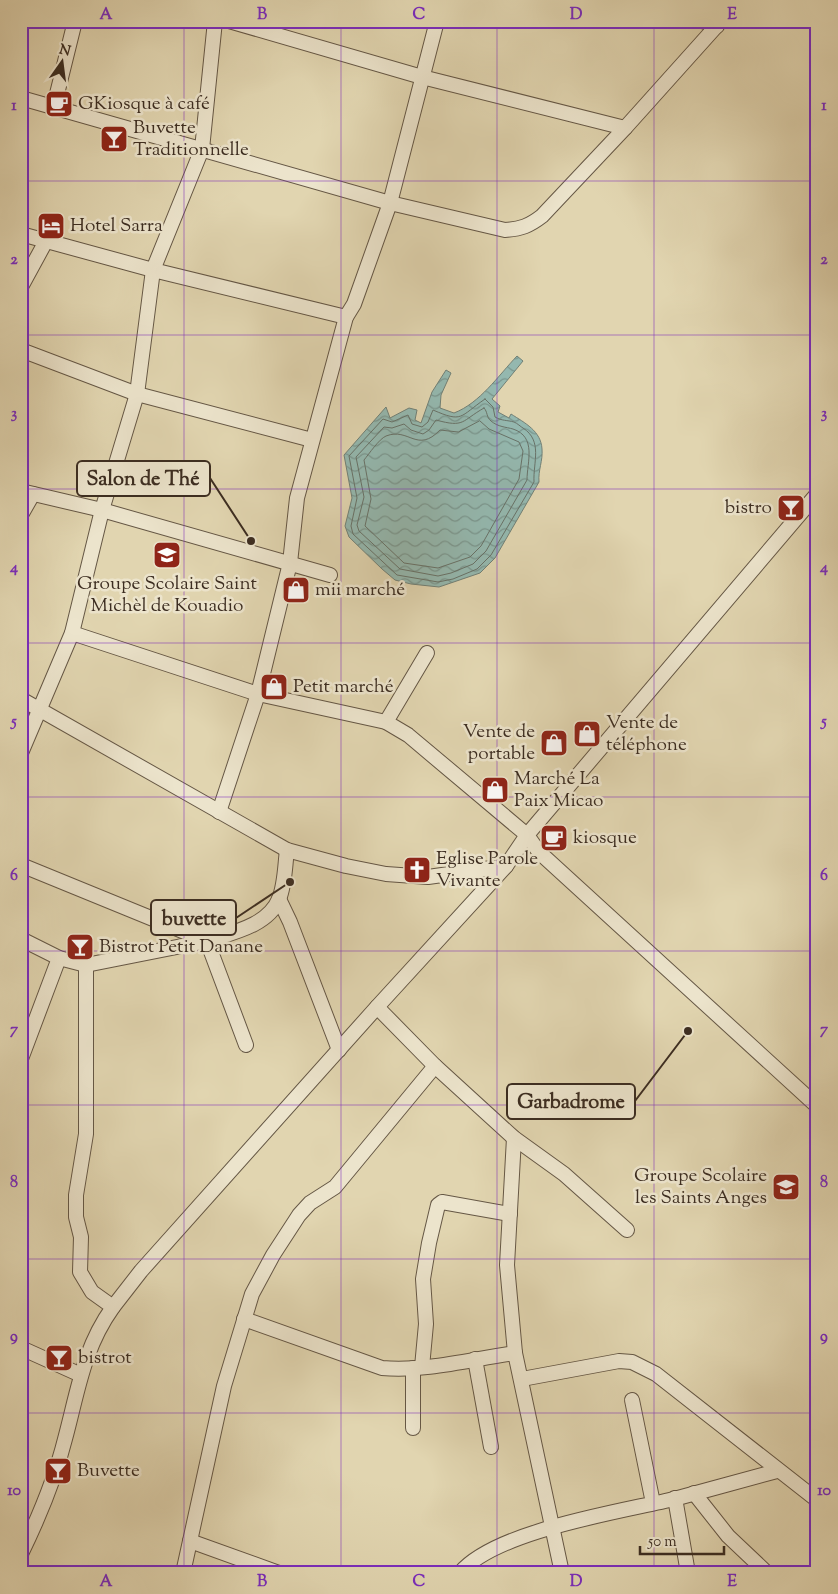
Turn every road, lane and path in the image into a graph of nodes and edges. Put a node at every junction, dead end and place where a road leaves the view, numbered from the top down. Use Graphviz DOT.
graph roads {
  1 [pos="75,21"];
  2 [pos="215,21"];
  3 [pos="229,21"];
  4 [pos="437,21"];
  5 [pos="702,21"];
  6 [pos="719,23"];
  7 [pos="422,78"];
  8 [pos="21,98"];
  9 [pos="54,106"];
  10 [pos="625,128"];
  11 [pos="202,149"];
  12 [pos="390,202"];
  13 [pos="21,234"];
  14 [pos="46,241"];
  15 [pos="153,270"];
  16 [pos="21,287"];
  17 [pos="346,317"];
  18 [pos="21,350"];
  19 [pos="137,394"];
  20 [pos="312,440"];
  21 [pos="27,492"];
  22 [pos="817,494"];
  23 [pos="102,510"];
  24 [pos="21,515"];
  25 [pos="290,563"];
  26 [pos="330,575"];
  27 [pos="72,633"];
  28 [pos="427,653"];
  29 [pos="258,694"];
  30 [pos="21,699"];
  31 [pos="40,709"];
  32 [pos="386,722"];
  33 [pos="21,753"];
  34 [pos="219,812"];
  35 [pos="528,835"];
  36 [pos="287,850"];
  37 [pos="21,865"];
  38 [pos="506,866"];
  39 [pos="279,899"];
  40 [pos="21,939"];
  41 [pos="207,940"];
  42 [pos="59,958"];
  43 [pos="86,965"];
  44 [pos="377,1006"];
  45 [pos="246,1044"];
  46 [pos="339,1050"];
  47 [pos="21,1059"];
  48 [pos="435,1066"];
  49 [pos="817,1106"];
  50 [pos="514,1138"];
  51 [pos="510,1214"];
  52 [pos="627,1230"];
  53 [pos="113,1307"];
  54 [pos="244,1319"];
  55 [pos="21,1348"];
  56 [pos="515,1353"];
  57 [pos="474,1359"];
  58 [pos="417,1367"];
  59 [pos="81,1375"];
  60 [pos="522,1379"];
  61 [pos="632,1400"];
  62 [pos="413,1428"];
  63 [pos="491,1447"];
  64 [pos="777,1471"];
  65 [pos="694,1493"];
  66 [pos="675,1498"];
  67 [pos="817,1500"];
  68 [pos="653,1504"];
  69 [pos="551,1528"];
  70 [pos="190,1541"];
  71 [pos="21,1554"];
  72 [pos="766,1572"];
  73 [pos="183,1573"];
  74 [pos="279,1573"];
  75 [pos="460,1573"];
  76 [pos="562,1573"];
  77 [pos="688,1573"];
  1 -- 9 [label="street"];
  2 -- 11 [label="street"];
  3 -- 7 [label="street"];
  4 -- 7 [label="street"];
  5 -- 6 [label="street"];
  6 -- 10 [label="street"];
  7 -- 10 [label="street"];
  7 -- 12 [label="street"];
  8 -- 9 [label="street"];
  9 -- 11 [label="street"];
  10 -- 12 [label="street"];
  11 -- 12 [label="street"];
  11 -- 15 [label="street"];
  12 -- 17 [label="street"];
  13 -- 14 [label="street"];
  14 -- 15 [label="street"];
  14 -- 16 [label="street"];
  15 -- 17 [label="street"];
  15 -- 19 [label="street"];
  17 -- 20 [label="street"];
  18 -- 19 [label="street"];
  19 -- 20 [label="street"];
  19 -- 23 [label="street"];
  20 -- 25 [label="street"];
  21 -- 23 [label="street"];
  21 -- 24 [label="street"];
  22 -- 35 [label="street"];
  23 -- 25 [label="street"];
  23 -- 27 [label="street"];
  25 -- 26 [label="street"];
  25 -- 29 [label="street"];
  27 -- 29 [label="street"];
  27 -- 31 [label="street"];
  28 -- 32 [label="street"];
  29 -- 32 [label="street"];
  29 -- 34 [label="street"];
  30 -- 31 [label="street"];
  31 -- 33 [label="street"];
  31 -- 34 [label="street"];
  32 -- 35 [label="street"];
  34 -- 36 [label="street"];
  35 -- 38 [label="street"];
  35 -- 49 [label="street"];
  36 -- 38 [label="street"];
  36 -- 39 [label="street"];
  37 -- 41 [label="street"];
  38 -- 44 [label="street"];
  39 -- 41 [label="street"];
  39 -- 46 [label="street"];
  40 -- 42 [label="street"];
  41 -- 43 [label="street"];
  41 -- 45 [label="street"];
  42 -- 43 [label="street"];
  42 -- 47 [label="street"];
  43 -- 53 [label="street"];
  44 -- 46 [label="street"];
  44 -- 48 [label="street"];
  46 -- 53 [label="street"];
  48 -- 50 [label="street"];
  48 -- 54 [label="street"];
  50 -- 51 [label="street"];
  50 -- 52 [label="street"];
  51 -- 56 [label="street"];
  51 -- 58 [label="street"];
  53 -- 59 [label="street"];
  54 -- 58 [label="street"];
  54 -- 70 [label="street"];
  55 -- 59 [label="street"];
  56 -- 57 [label="street"];
  56 -- 60 [label="street"];
  57 -- 58 [label="street"];
  57 -- 63 [label="street"];
  58 -- 62 [label="street"];
  59 -- 71 [label="street"];
  60 -- 64 [label="street"];
  60 -- 69 [label="street"];
  61 -- 68 [label="street"];
  64 -- 65 [label="street"];
  64 -- 67 [label="street"];
  65 -- 66 [label="street"];
  65 -- 72 [label="street"];
  66 -- 68 [label="street"];
  66 -- 77 [label="street"];
  68 -- 69 [label="street"];
  69 -- 75 [label="street"];
  69 -- 76 [label="street"];
  70 -- 73 [label="street"];
  70 -- 74 [label="street"];
}
